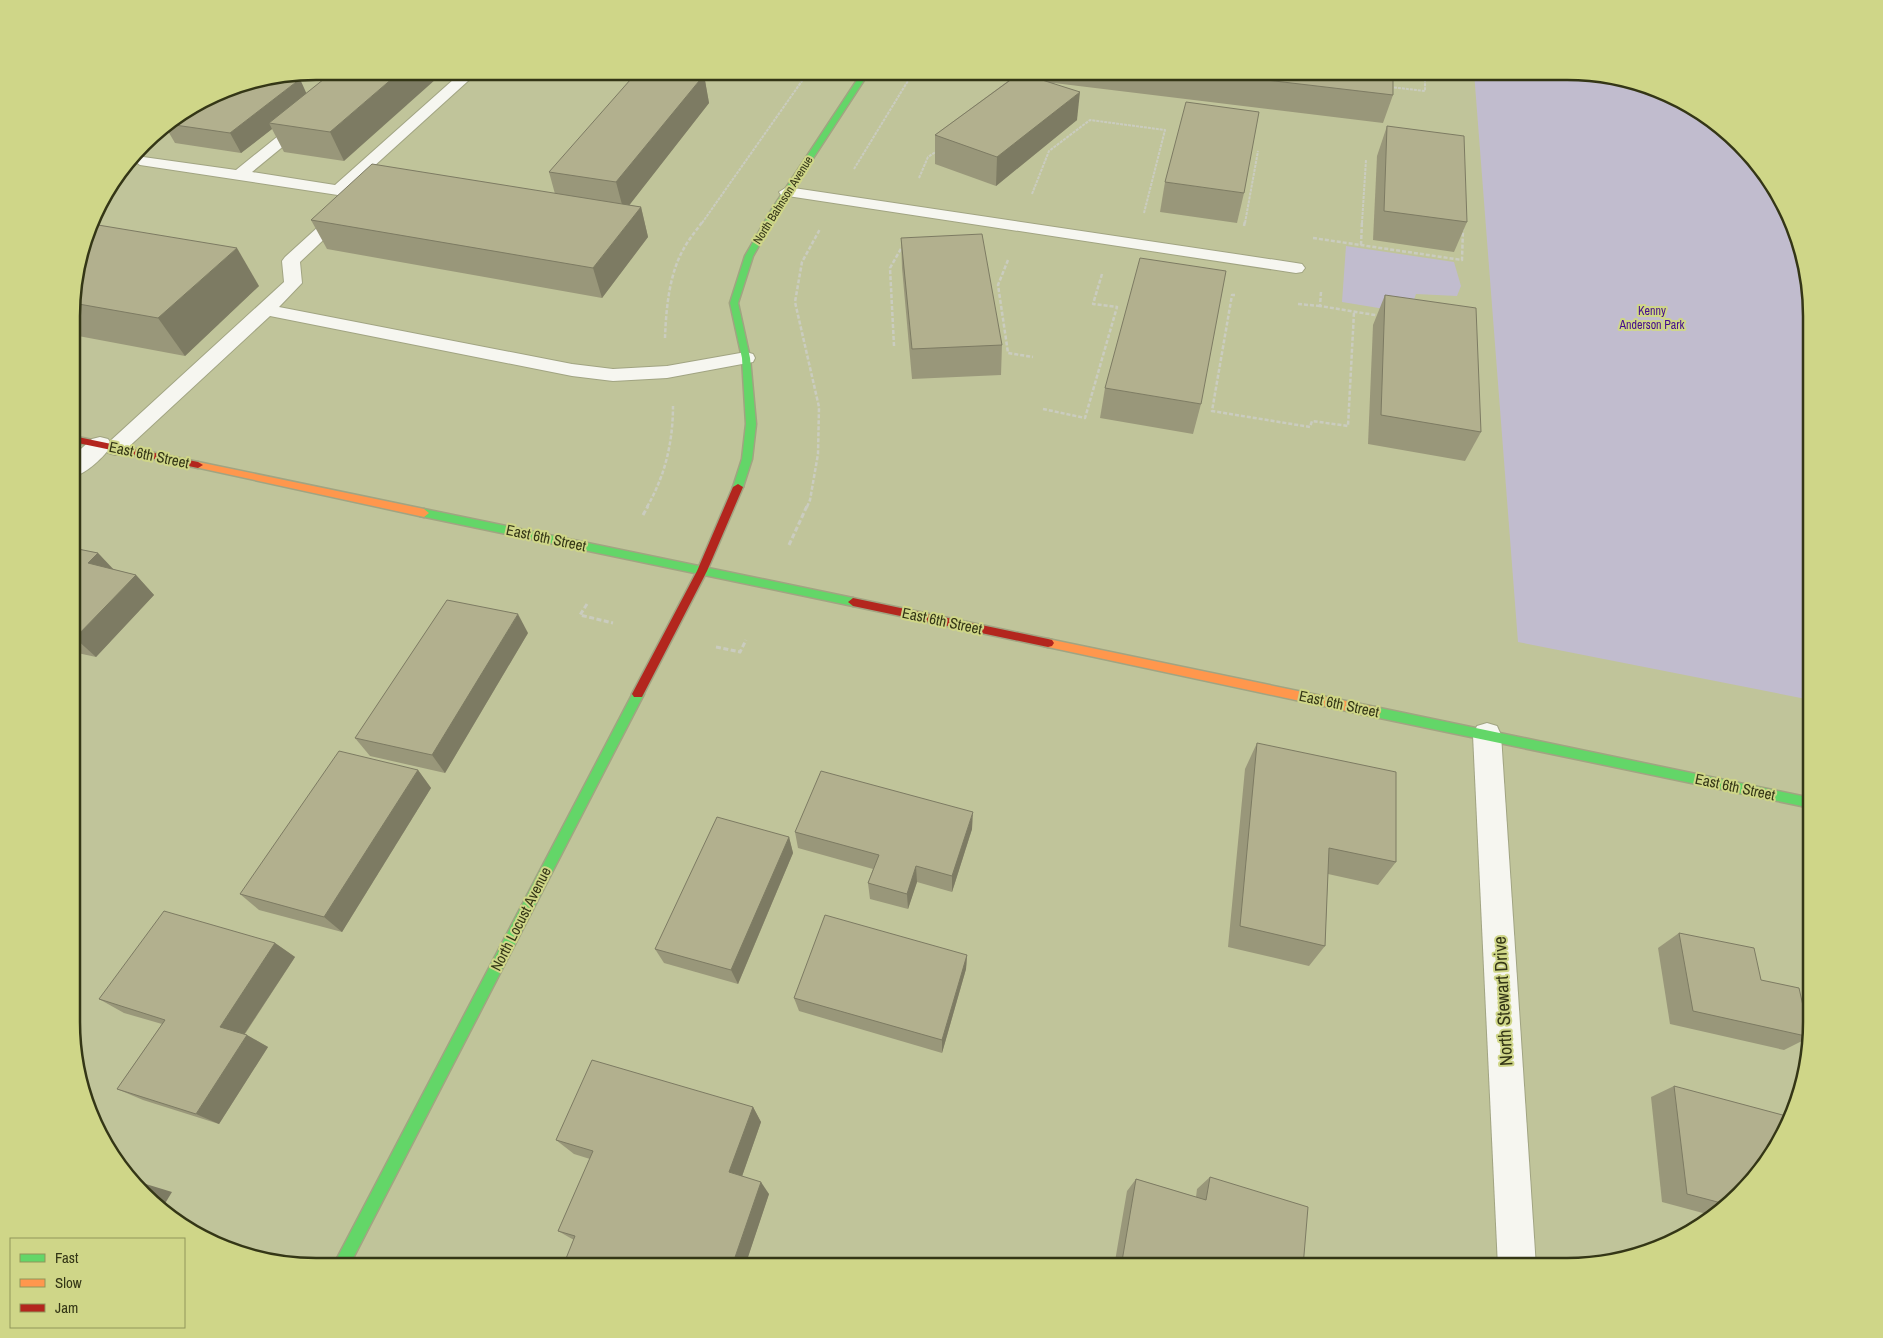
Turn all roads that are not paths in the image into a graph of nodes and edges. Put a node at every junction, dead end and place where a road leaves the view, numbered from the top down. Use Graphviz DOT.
graph roads {
  1 [pos="462,80"];
  2 [pos="862,80"];
  3 [pos="314,114"];
  4 [pos="140,160"];
  5 [pos="239,175"];
  6 [pos="340,190"];
  7 [pos="787,192"];
  8 [pos="1296,268"];
  9 [pos="266,310"];
  10 [pos="746,358"];
  11 [pos="80,440"];
  12 [pos="107,446"];
  13 [pos="80,464"];
  14 [pos="702,571"];
  15 [pos="1487,735"];
  16 [pos="1803,800"];
  17 [pos="344,1258"];
  18 [pos="1517,1258"];
  1 -- 6 [label="lane"];
  2 -- 7 [label="main road, North Bahnson Avenue"];
  3 -- 5 [label="lane"];
  4 -- 5 [label="lane"];
  5 -- 6 [label="lane"];
  6 -- 9 [label="lane"];
  7 -- 8 [label="lane"];
  7 -- 10 [label="main road, North Bahnson Avenue"];
  9 -- 10 [label="lane"];
  9 -- 12 [label="lane"];
  10 -- 14 [label="main road, North Bahnson Avenue"];
  11 -- 12 [label="main road, East 6th Street"];
  12 -- 13 [label="street"];
  12 -- 14 [label="main road, East 6th Street"];
  14 -- 15 [label="main road, East 6th Street"];
  14 -- 17 [label="main road, North Locust Avenue"];
  15 -- 16 [label="main road, East 6th Street"];
  15 -- 18 [label="street, North Stewart Drive"];
}
